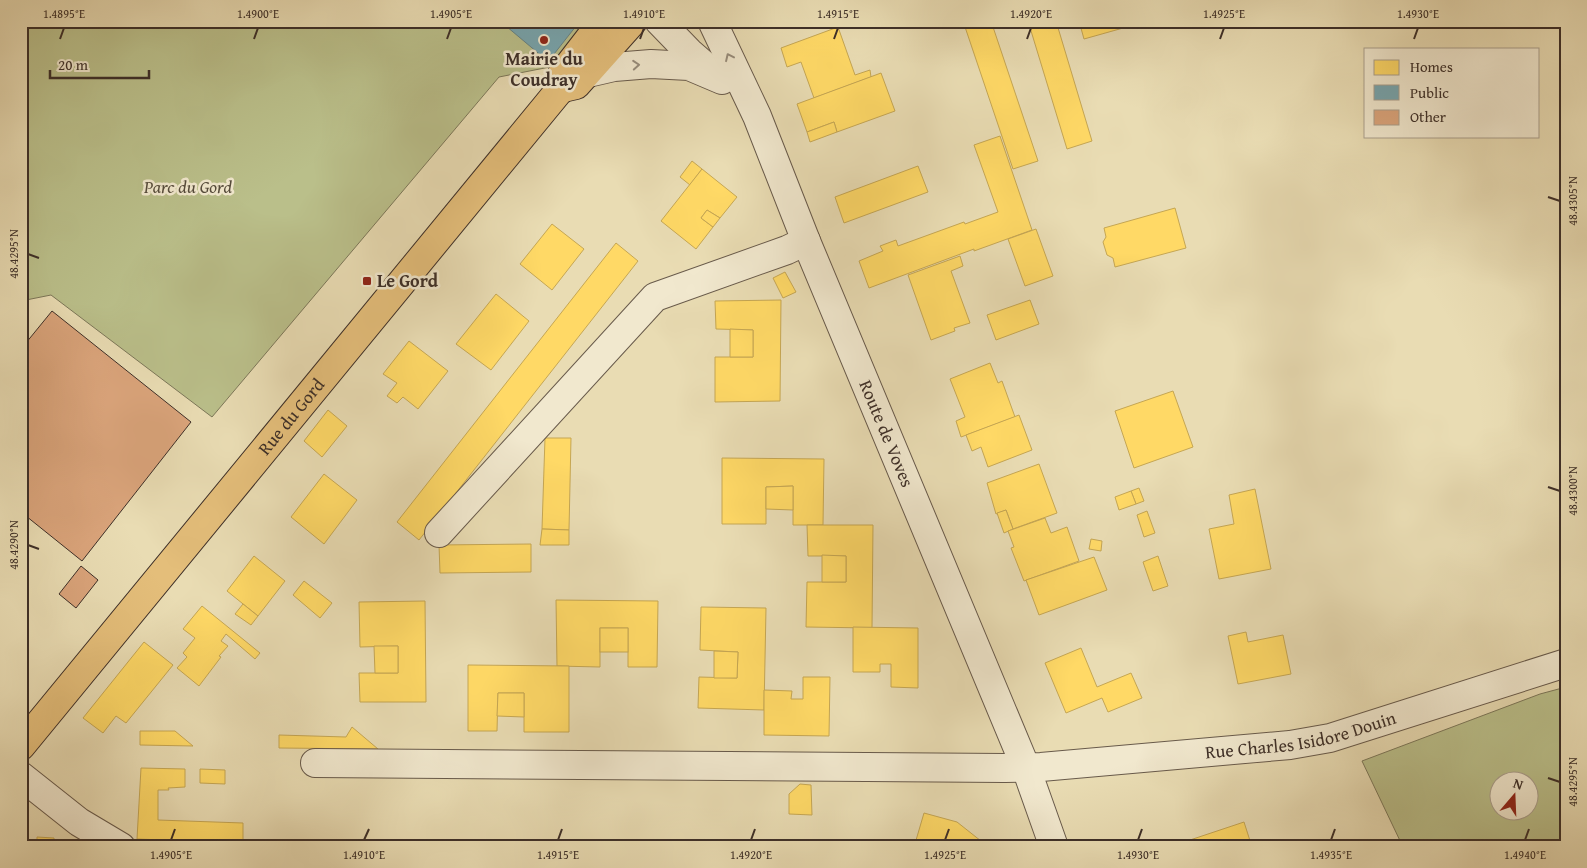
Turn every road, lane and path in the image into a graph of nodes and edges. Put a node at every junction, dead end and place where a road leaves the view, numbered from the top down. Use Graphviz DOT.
graph roads {
  1 [pos="603,21"];
  2 [pos="633,21"];
  3 [pos="659,21"];
  4 [pos="712,21"];
  5 [pos="579,68"];
  6 [pos="722,80"];
  7 [pos="757,116"];
  8 [pos="806,241"];
  9 [pos="439,533"];
  10 [pos="1566,663"];
  11 [pos="21,746"];
  12 [pos="316,763"];
  13 [pos="1026,768"];
  14 [pos="21,776"];
  15 [pos="121,847"];
  16 [pos="1054,847"];
  1 -- 5 [label="main road, Rue du Gord"];
  2 -- 5 [label="main road, Rue du Gord"];
  3 -- 6 [label="street"];
  7 -- 4 [label="street, Route de Voves, one-way"];
  5 -- 6 [label="street, one-way"];
  5 -- 11 [label="main road, Rue du Gord"];
  6 -- 7 [label="street"];
  7 -- 8 [label="street, Route de Voves"];
  8 -- 9 [label="street"];
  8 -- 13 [label="street, Route de Voves"];
  10 -- 13 [label="street, Rue Charles Isidore Douin"];
  12 -- 13 [label="street, Rue Charles Isidore Douin"];
  13 -- 16 [label="street, Route de Voves"];
  14 -- 15 [label="street"];
}
